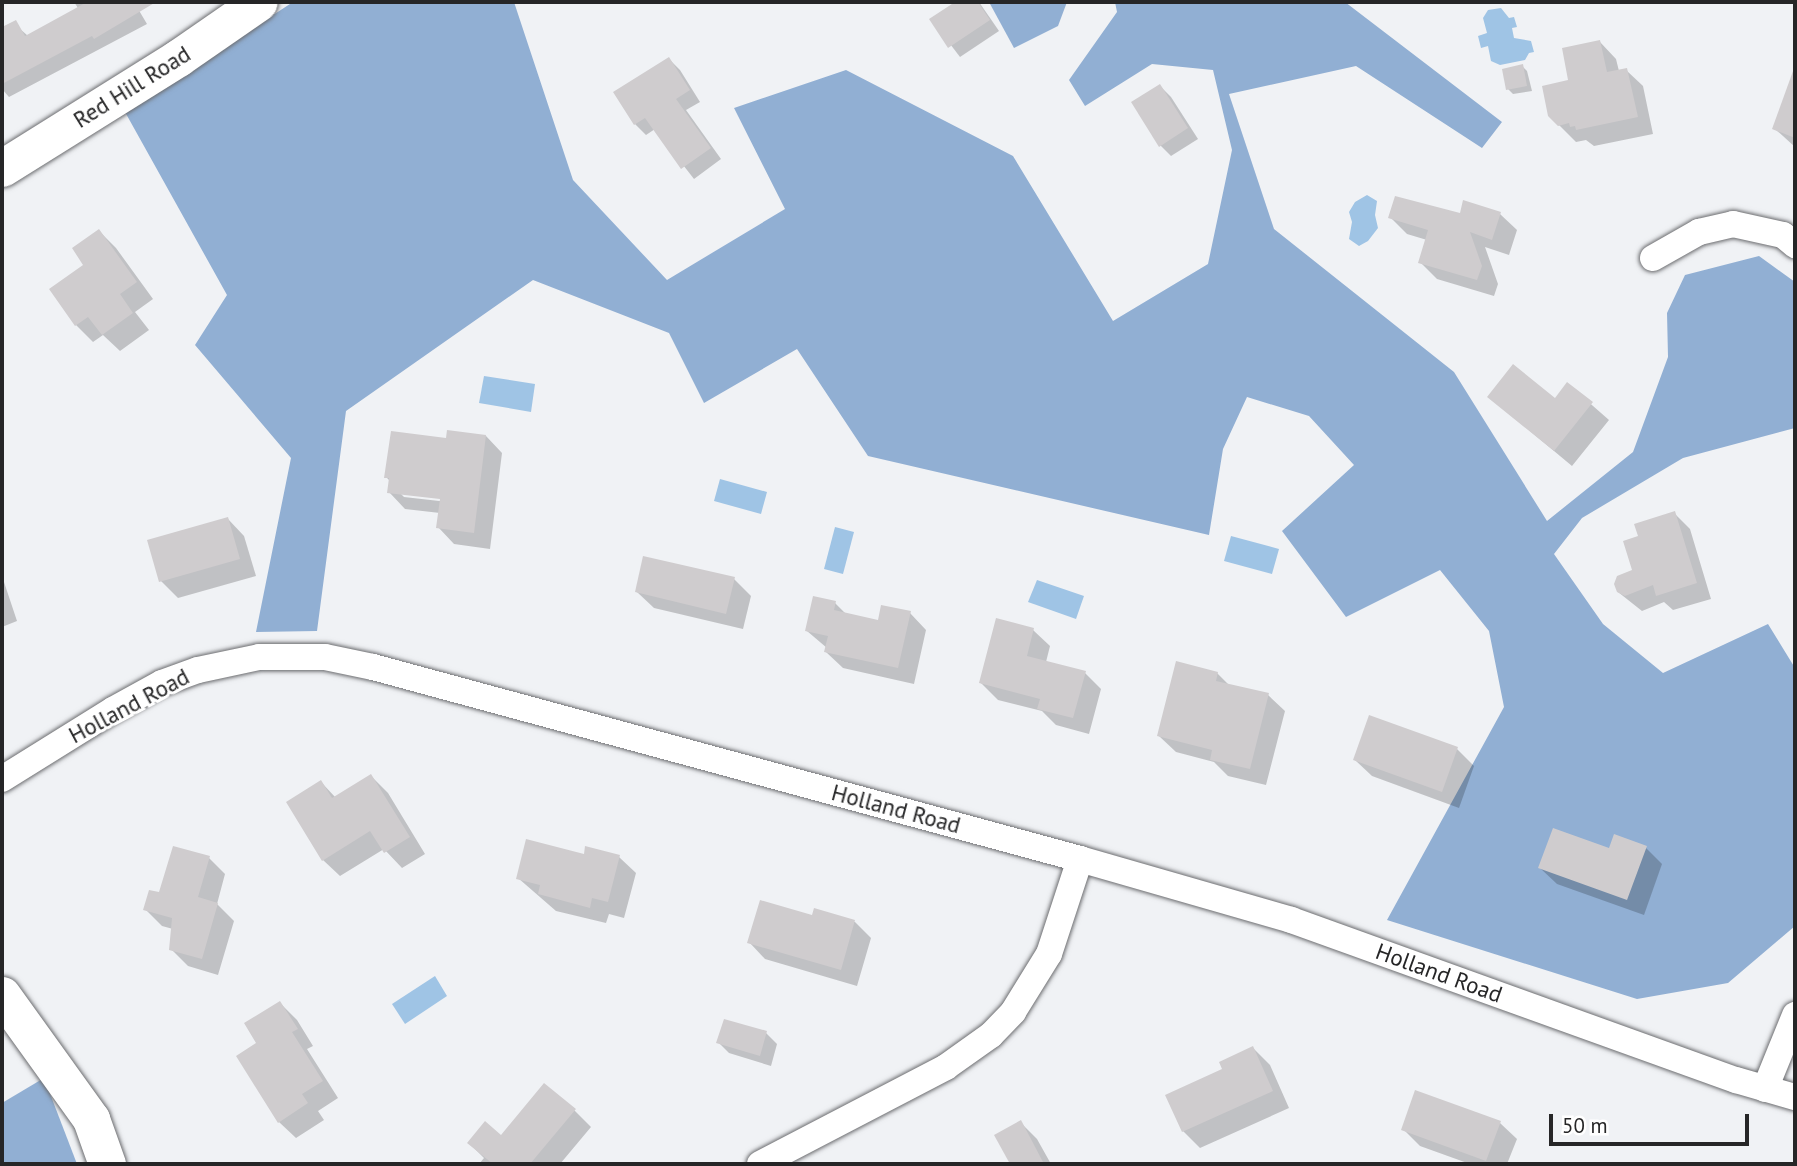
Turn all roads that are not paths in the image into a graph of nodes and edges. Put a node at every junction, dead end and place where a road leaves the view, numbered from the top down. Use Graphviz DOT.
graph roads {
  1 [pos="260,2"];
  2 [pos="2,168"];
  3 [pos="1795,245"];
  4 [pos="1653,258"];
  5 [pos="2,779"];
  6 [pos="1080,859"];
  7 [pos="2,995"];
  8 [pos="1795,1015"];
  9 [pos="1765,1089"];
  10 [pos="1795,1097"];
  11 [pos="107,1164"];
  12 [pos="760,1164"];
  1 -- 2 [label="street, Red Hill Road"];
  3 -- 4 [label="street"];
  5 -- 6 [label="street, Holland Road"];
  6 -- 9 [label="street, Holland Road"];
  6 -- 12 [label="street"];
  7 -- 11 [label="street"];
  8 -- 9 [label="street"];
  9 -- 10 [label="street, Holland Road"];
}
